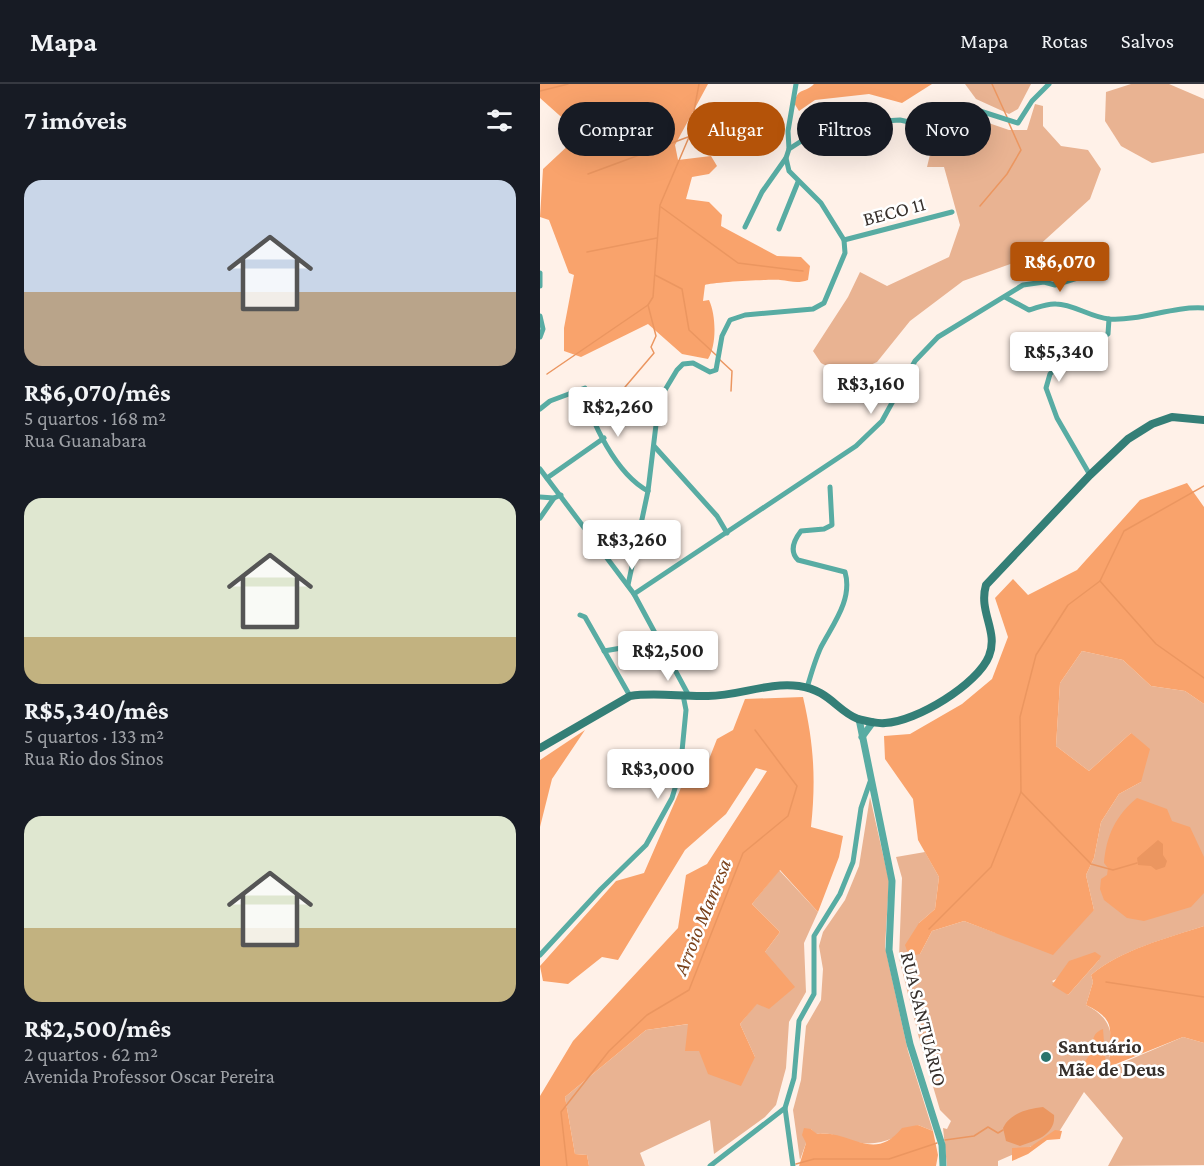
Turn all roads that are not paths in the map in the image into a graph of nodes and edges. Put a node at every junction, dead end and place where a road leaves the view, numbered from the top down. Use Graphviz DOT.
graph roads {
  1 [pos="796,84"];
  2 [pos="1049,84"];
  3 [pos="789,149"];
  4 [pos="786,158"];
  5 [pos="798,182"];
  6 [pos="952,212"];
  7 [pos="745,227"];
  8 [pos="779,229"];
  9 [pos="844,240"];
  10 [pos="540,273"];
  11 [pos="1104,274"];
  12 [pos="540,286"];
  13 [pos="1005,297"];
  14 [pos="1204,308"];
  15 [pos="540,316"];
  16 [pos="1109,319"];
  17 [pos="540,337"];
  18 [pos="540,409"];
  19 [pos="1203,420"];
  20 [pos="604,438"];
  21 [pos="654,446"];
  22 [pos="540,469"];
  23 [pos="1090,475"];
  24 [pos="547,478"];
  25 [pos="830,487"];
  26 [pos="648,491"];
  27 [pos="557,496"];
  28 [pos="540,497"];
  29 [pos="540,518"];
  30 [pos="727,533"];
  31 [pos="628,585"];
  32 [pos="634,594"];
  33 [pos="580,615"];
  34 [pos="662,641"];
  35 [pos="604,651"];
  36 [pos="807,688"];
  37 [pos="630,696"];
  38 [pos="686,696"];
  39 [pos="859,719"];
  40 [pos="873,722"];
  41 [pos="862,737"];
  42 [pos="540,748"];
  43 [pos="871,779"];
  44 [pos="540,956"];
  45 [pos="785,1108"];
  46 [pos="710,1166"];
  47 [pos="793,1166"];
  48 [pos="943,1166"];
  1 -- 3 [label="street"];
  2 -- 3 [label="street"];
  3 -- 4 [label="street"];
  4 -- 5 [label="street"];
  4 -- 7 [label="street"];
  5 -- 8 [label="street"];
  5 -- 9 [label="street"];
  6 -- 9 [label="street, BECO 11"];
  9 -- 21 [label="street"];
  10 -- 12 [label="street"];
  11 -- 13 [label="street"];
  13 -- 16 [label="street"];
  13 -- 30 [label="street"];
  14 -- 16 [label="street"];
  15 -- 17 [label="street"];
  16 -- 23 [label="street"];
  18 -- 20 [label="street"];
  19 -- 23 [label="main road"];
  20 -- 24 [label="street"];
  20 -- 26 [label="street"];
  21 -- 26 [label="street"];
  21 -- 30 [label="street"];
  22 -- 24 [label="street"];
  23 -- 40 [label="main road"];
  24 -- 27 [label="street"];
  25 -- 36 [label="street"];
  26 -- 31 [label="street"];
  27 -- 28 [label="street"];
  27 -- 29 [label="street"];
  27 -- 31 [label="street"];
  30 -- 32 [label="street"];
  31 -- 32 [label="street"];
  32 -- 34 [label="street"];
  33 -- 35 [label="street"];
  34 -- 35 [label="street"];
  34 -- 38 [label="street"];
  35 -- 37 [label="street"];
  36 -- 38 [label="main road"];
  36 -- 39 [label="main road"];
  37 -- 38 [label="main road"];
  37 -- 42 [label="main road"];
  38 -- 44 [label="street"];
  39 -- 40 [label="main road"];
  39 -- 41 [label="street, RUA SANTUÁRIO"];
  40 -- 41 [label="street"];
  41 -- 43 [label="street, RUA SANTUÁRIO"];
  43 -- 45 [label="street"];
  43 -- 48 [label="street, RUA SANTUÁRIO"];
  45 -- 46 [label="street"];
  45 -- 47 [label="street"];
}
